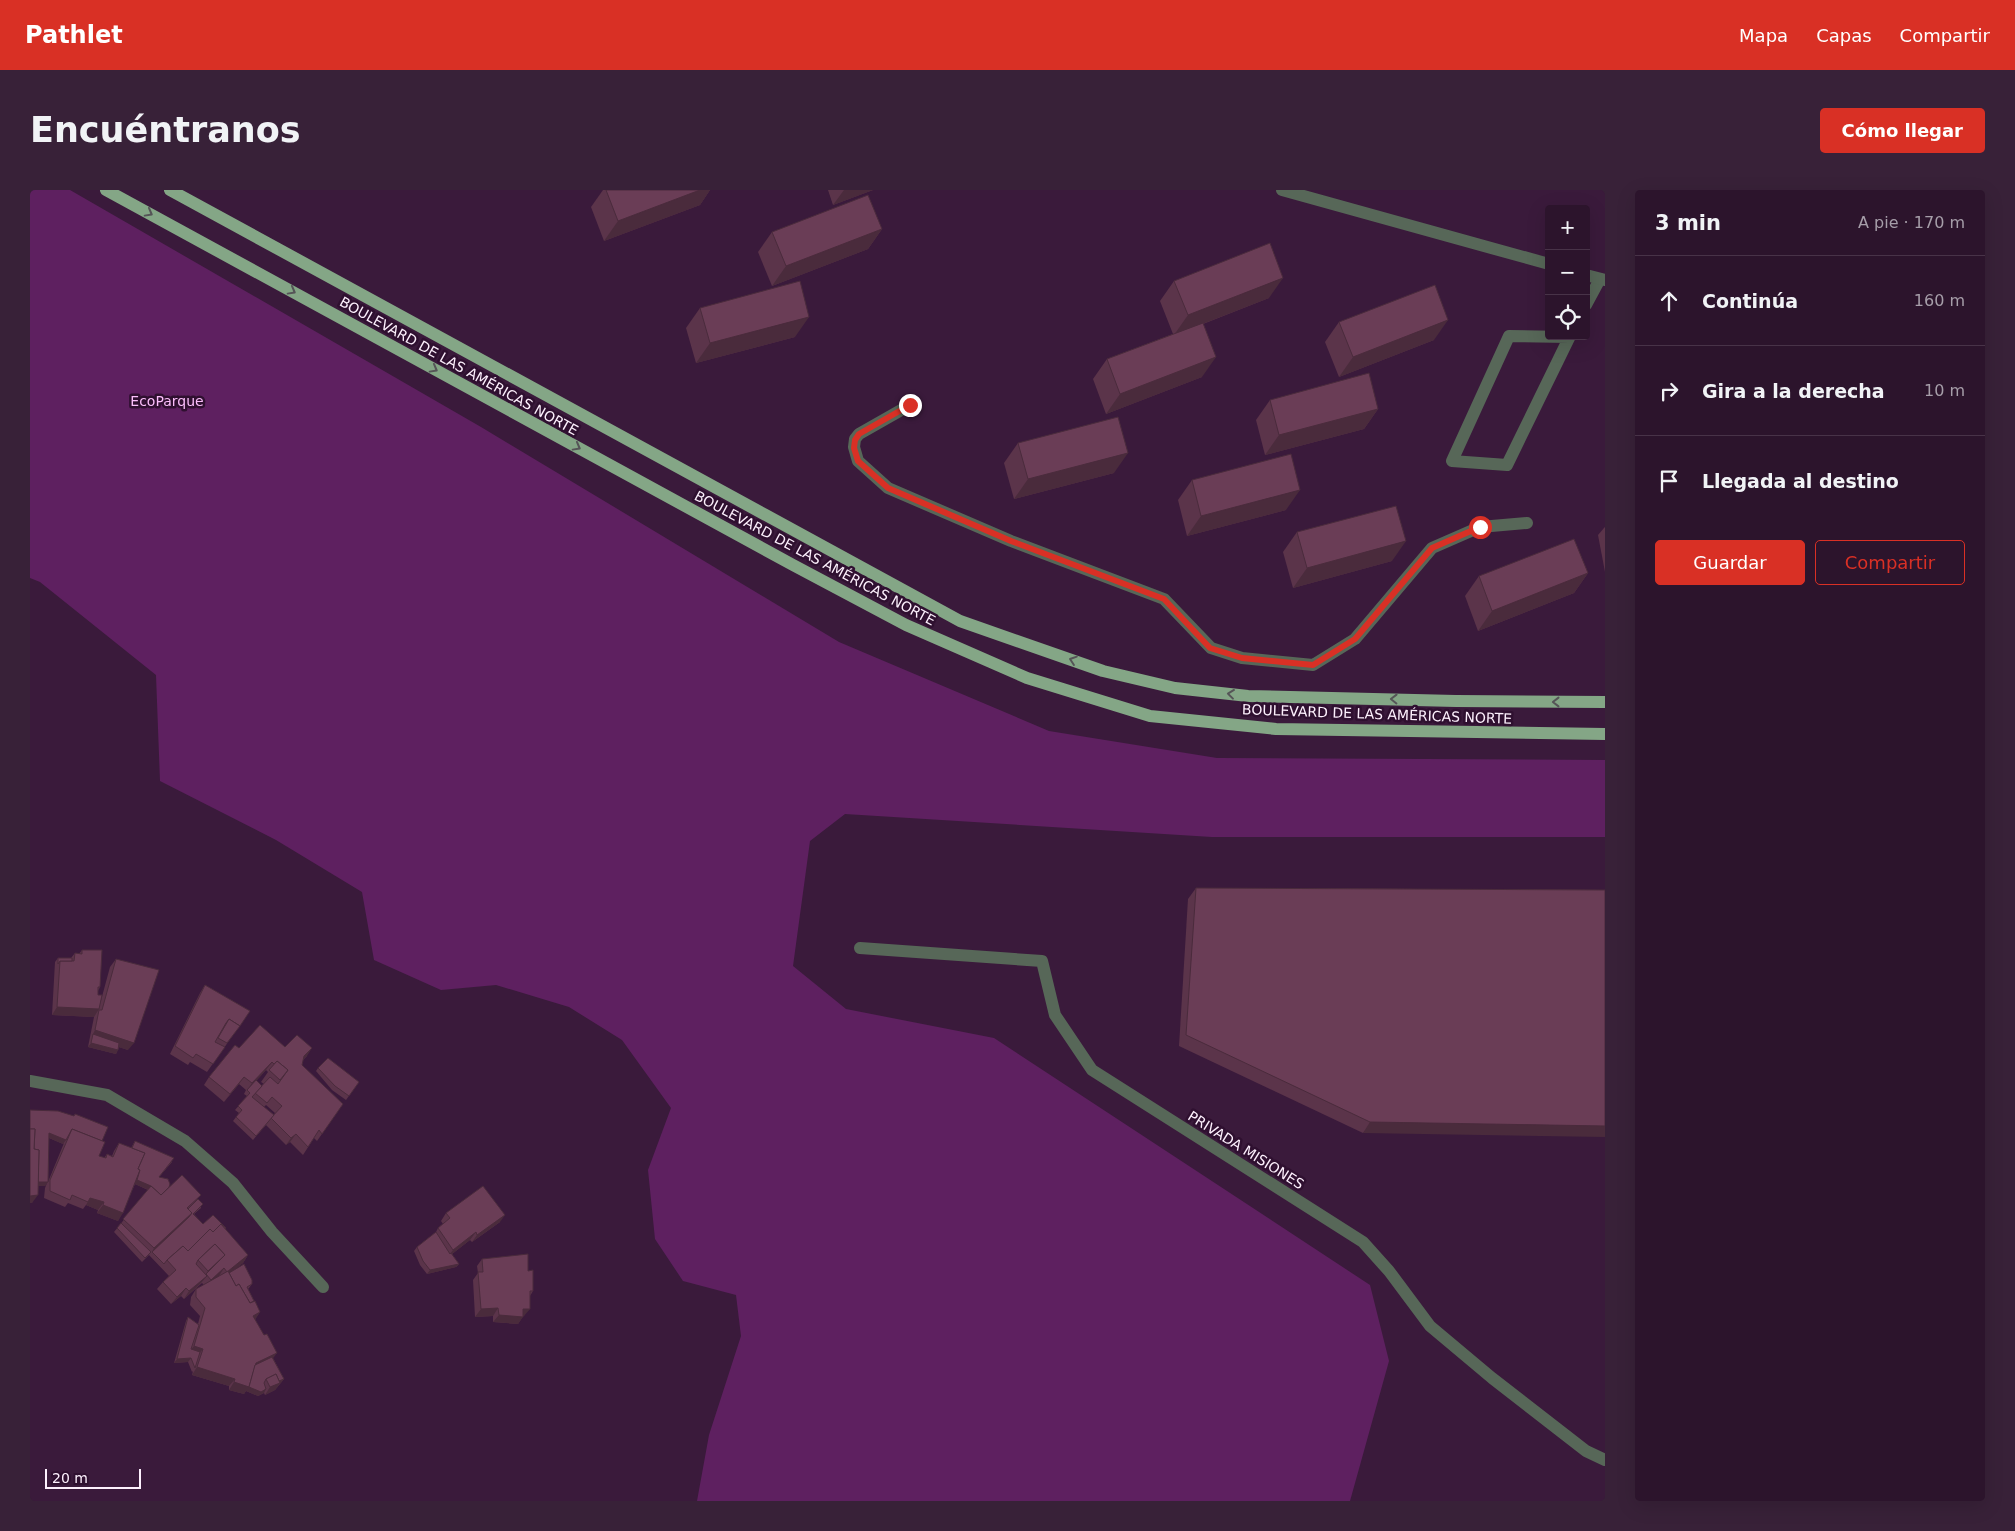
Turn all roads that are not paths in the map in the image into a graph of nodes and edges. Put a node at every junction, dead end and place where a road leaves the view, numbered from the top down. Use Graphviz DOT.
graph roads {
  1 [pos="106,190"];
  2 [pos="170,190"];
  3 [pos="1282,190"];
  4 [pos="1545,263"];
  5 [pos="1590,276"];
  6 [pos="1603,279"];
  7 [pos="1590,299"];
  8 [pos="1569,337"];
  9 [pos="910,405"];
  10 [pos="1527,522"];
  11 [pos="1605,702"];
  12 [pos="1605,734"];
  13 [pos="860,948"];
  14 [pos="30,1081"];
  15 [pos="323,1287"];
  16 [pos="1605,1460"];
  1 -- 12 [label="main road, BOULEVARD DE LAS AMÉRICAS NORTE, one-way"];
  11 -- 2 [label="main road, BOULEVARD DE LAS AMÉRICAS NORTE, one-way"];
  3 -- 4 [label="street"];
  5 -- 6 [label="street"];
  6 -- 7 [label="street"];
  8 -- 8 [label="street"];
  9 -- 10 [label="street"];
  13 -- 16 [label="street, PRIVADA MISIONES"];
  14 -- 15 [label="street"];
}
